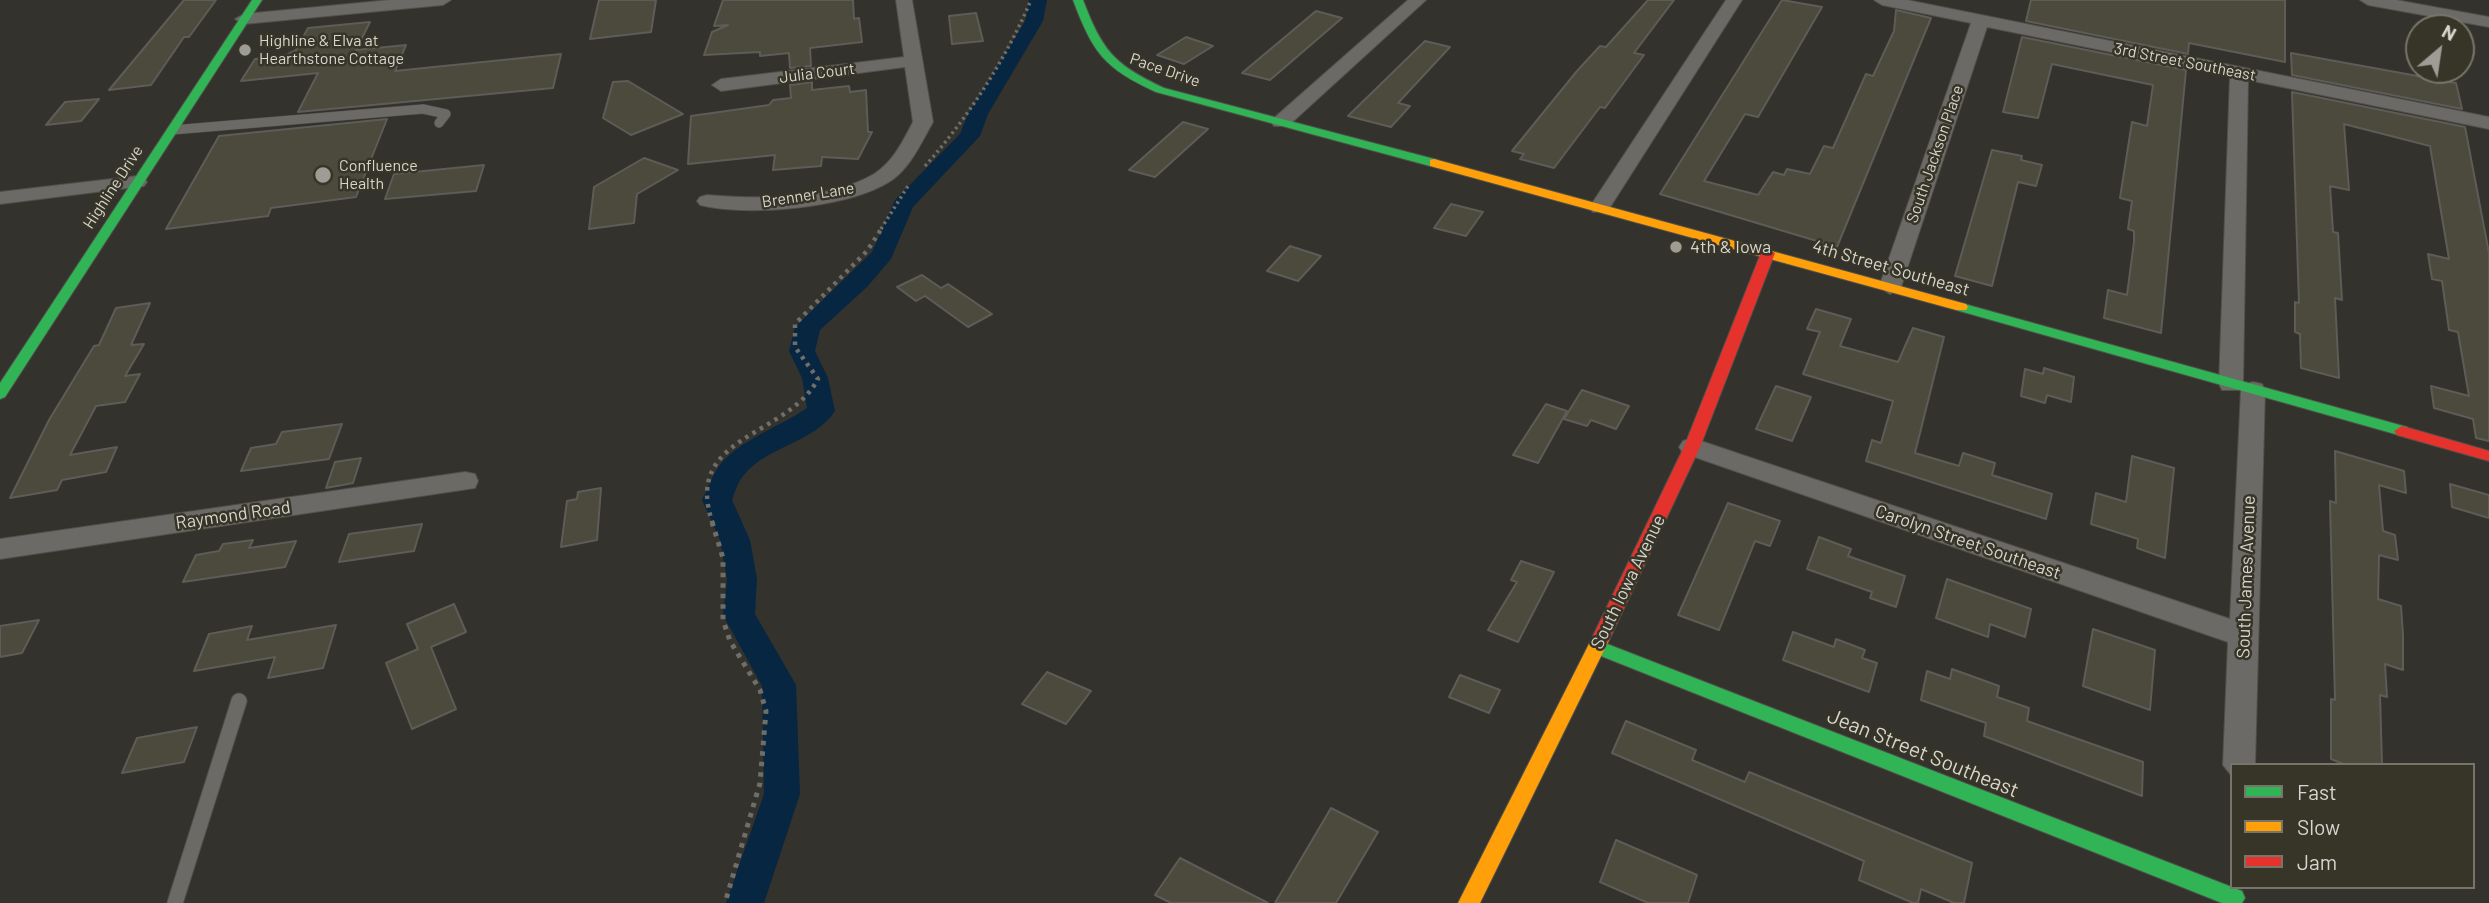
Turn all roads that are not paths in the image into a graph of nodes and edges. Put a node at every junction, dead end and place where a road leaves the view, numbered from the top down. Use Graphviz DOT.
graph roads {
  1 [pos="257,0"];
  2 [pos="443,0"];
  3 [pos="904,0"];
  4 [pos="1078,0"];
  5 [pos="1418,0"];
  6 [pos="1734,0"];
  7 [pos="1882,0"];
  8 [pos="2368,0"];
  9 [pos="244,19"];
  10 [pos="1981,20"];
  11 [pos="2489,22"];
  12 [pos="914,61"];
  13 [pos="2239,72"];
  14 [pos="721,85"];
  15 [pos="439,122"];
  16 [pos="1281,122"];
  17 [pos="2489,123"];
  18 [pos="172,130"];
  19 [pos="137,182"];
  20 [pos="0,198"];
  21 [pos="707,201"];
  22 [pos="1600,208"];
  23 [pos="1768,253"];
  24 [pos="1889,287"];
  25 [pos="2242,387"];
  26 [pos="0,394"];
  27 [pos="1692,447"];
  28 [pos="2489,456"];
  29 [pos="465,481"];
  30 [pos="0,549"];
  31 [pos="2244,636"];
  32 [pos="1597,647"];
  33 [pos="239,701"];
  34 [pos="2239,763"];
  35 [pos="2234,896"];
  36 [pos="175,903"];
  37 [pos="1469,903"];
  1 -- 9 [label="street, Highline Drive"];
  2 -- 9 [label="street"];
  3 -- 12 [label="street, Brenner Lane"];
  4 -- 16 [label="street, Pace Drive"];
  5 -- 16 [label="street"];
  6 -- 22 [label="street"];
  7 -- 10 [label="street, 3rd Street Southeast"];
  8 -- 11 [label="street"];
  9 -- 18 [label="street, Highline Drive"];
  10 -- 13 [label="street, 3rd Street Southeast"];
  10 -- 24 [label="street, South Jackson Place"];
  12 -- 14 [label="street, Julia Court"];
  12 -- 21 [label="street, Brenner Lane"];
  13 -- 17 [label="street, 3rd Street Southeast"];
  13 -- 25 [label="street, South James Avenue"];
  15 -- 18 [label="lane"];
  16 -- 22 [label="street, 4th Street Southeast"];
  18 -- 19 [label="street, Highline Drive"];
  19 -- 20 [label="street"];
  19 -- 26 [label="street, Highline Drive"];
  22 -- 23 [label="street, 4th Street Southeast"];
  23 -- 24 [label="street, 4th Street Southeast"];
  23 -- 27 [label="street, South Iowa Avenue"];
  24 -- 25 [label="street, 4th Street Southeast"];
  25 -- 28 [label="street, 4th Street Southeast"];
  25 -- 31 [label="street, South James Avenue"];
  27 -- 31 [label="street, Carolyn Street Southeast"];
  27 -- 32 [label="street, South Iowa Avenue"];
  29 -- 30 [label="street, Raymond Road"];
  31 -- 34 [label="street, South James Avenue"];
  32 -- 35 [label="street, Jean Street Southeast"];
  32 -- 37 [label="street, South Iowa Avenue"];
  33 -- 36 [label="lane"];
}
